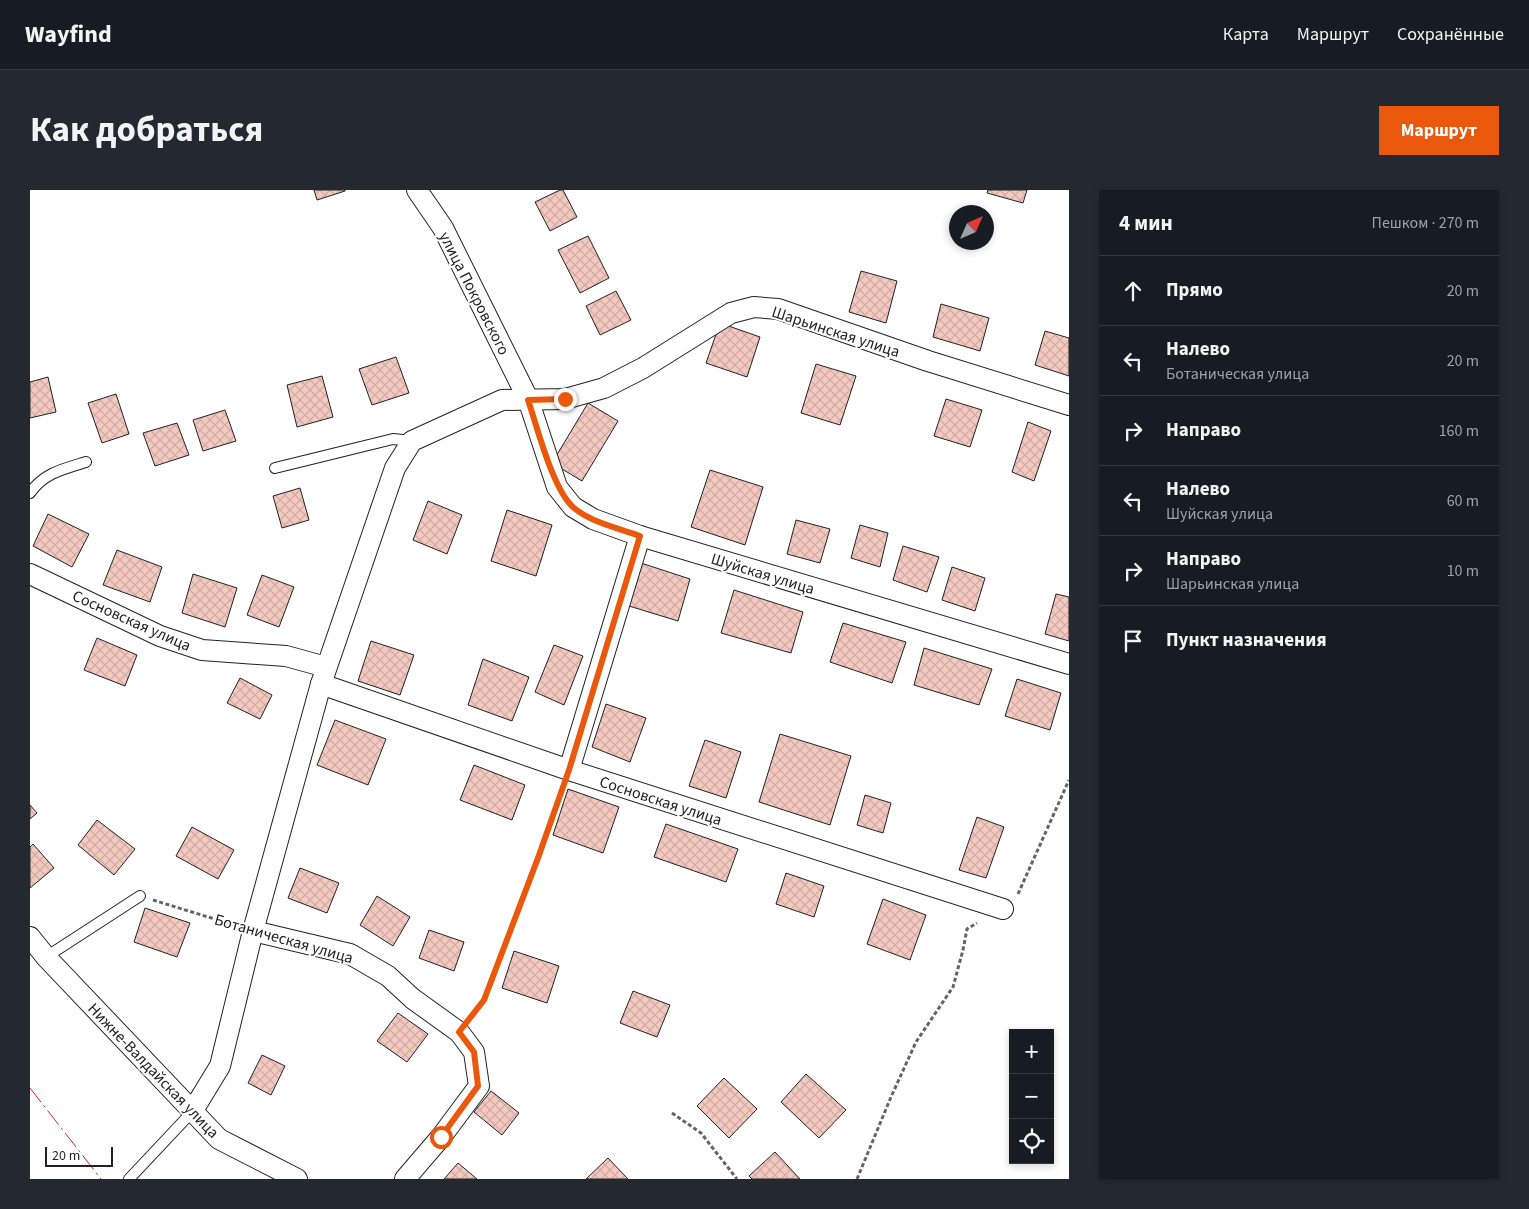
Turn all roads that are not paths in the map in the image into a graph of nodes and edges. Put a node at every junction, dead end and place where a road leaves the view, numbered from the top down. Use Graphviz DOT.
graph roads {
  1 [pos="417,190"];
  2 [pos="528,400"];
  3 [pos="1069,406"];
  4 [pos="412,441"];
  5 [pos="86,462"];
  6 [pos="275,468"];
  7 [pos="30,493"];
  8 [pos="640,536"];
  9 [pos="30,574"];
  10 [pos="1069,664"];
  11 [pos="323,676"];
  12 [pos="569,770"];
  13 [pos="140,896"];
  14 [pos="1003,909"];
  15 [pos="253,930"];
  16 [pos="30,937"];
  17 [pos="46,957"];
  18 [pos="192,1112"];
  19 [pos="129,1179"];
  20 [pos="297,1179"];
  21 [pos="405,1179"];
  1 -- 2 [label="street, улица Покровского"];
  2 -- 3 [label="street, Шарьинская улица"];
  2 -- 4 [label="street, Шарьинская улица"];
  2 -- 8 [label="street, Шуйская улица"];
  4 -- 6 [label="lane"];
  4 -- 11 [label="street"];
  5 -- 7 [label="lane"];
  8 -- 10 [label="street, Шуйская улица"];
  8 -- 12 [label="street"];
  9 -- 11 [label="street, Сосновская улица"];
  11 -- 12 [label="street, Сосновская улица"];
  11 -- 15 [label="street"];
  12 -- 14 [label="street, Сосновская улица"];
  13 -- 17 [label="lane"];
  15 -- 18 [label="street"];
  15 -- 21 [label="street, Ботаническая улица"];
  16 -- 17 [label="street, Нижне-Валдайская улица"];
  17 -- 18 [label="street, Нижне-Валдайская улица"];
  18 -- 19 [label="lane"];
  18 -- 20 [label="street, Нижне-Валдайская улица"];
}
